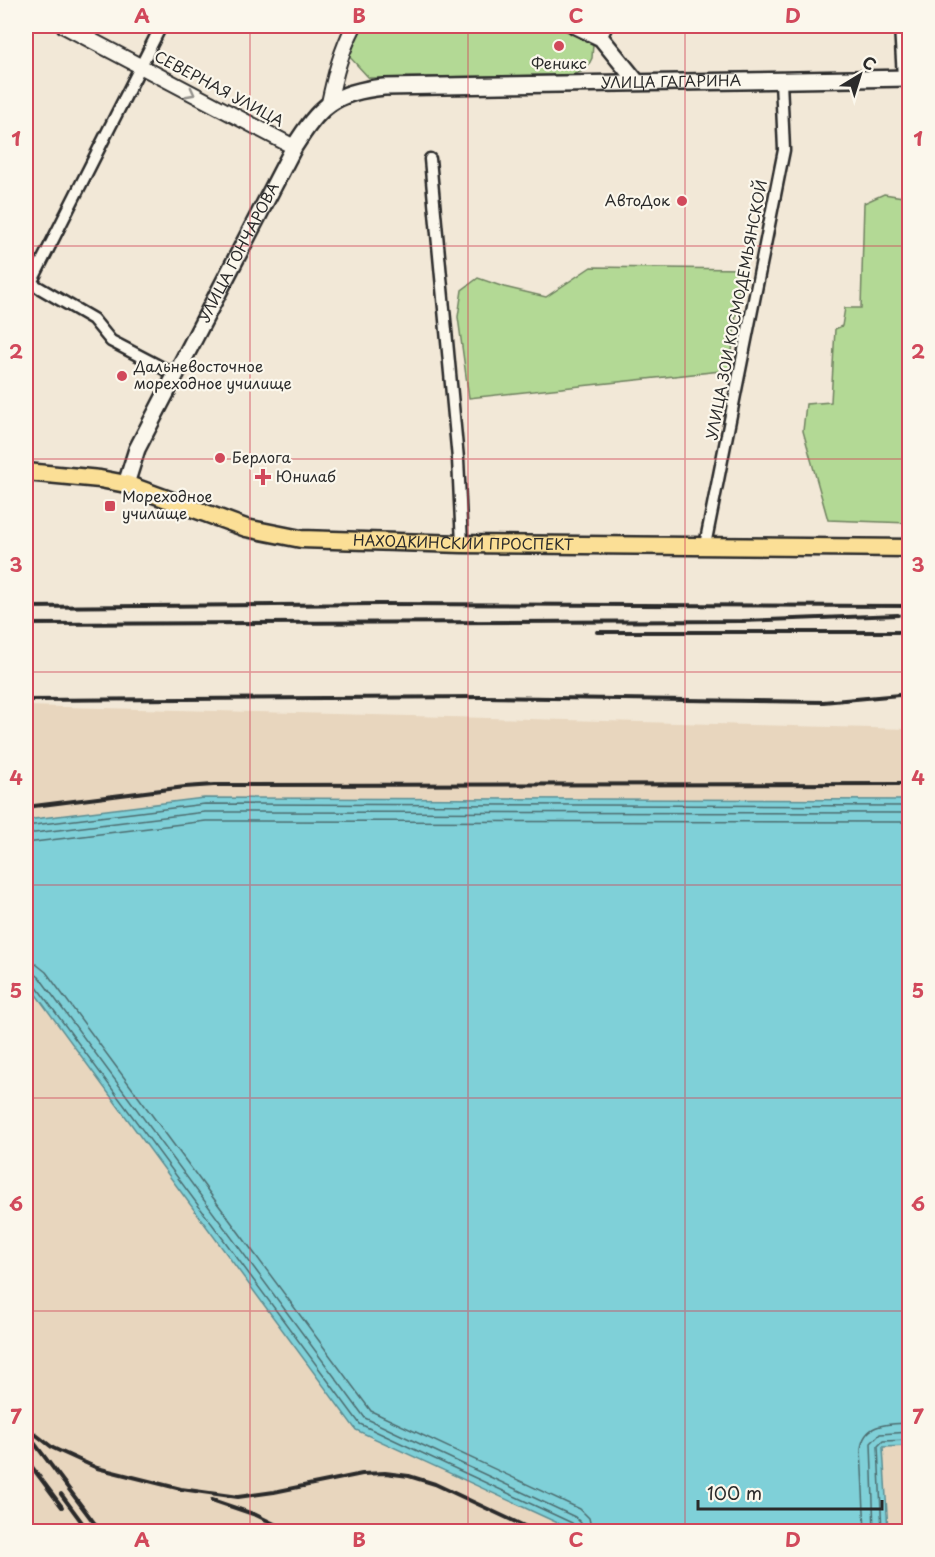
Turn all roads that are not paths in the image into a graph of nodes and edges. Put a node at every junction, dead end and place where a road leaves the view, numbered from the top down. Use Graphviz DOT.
graph roads {
  1 [pos="64,26"];
  2 [pos="160,26"];
  3 [pos="354,26"];
  4 [pos="576,26"];
  5 [pos="900,26"];
  6 [pos="604,32"];
  7 [pos="140,65"];
  8 [pos="906,78"];
  9 [pos="636,81"];
  10 [pos="781,81"];
  11 [pos="329,103"];
  12 [pos="294,147"];
  13 [pos="430,159"];
  14 [pos="28,282"];
  15 [pos="176,375"];
  16 [pos="26,472"];
  17 [pos="126,484"];
  18 [pos="462,544"];
  19 [pos="705,545"];
  20 [pos="909,548"];
  1 -- 7 [label="street, СЕВЕРНАЯ УЛИЦА"];
  2 -- 7 [label="street"];
  3 -- 11 [label="street"];
  4 -- 6 [label="main road"];
  5 -- 8 [label="street"];
  6 -- 9 [label="main road"];
  7 -- 12 [label="street, СЕВЕРНАЯ УЛИЦА, one-way"];
  7 -- 14 [label="street"];
  8 -- 10 [label="main road, УЛИЦА ГАГАРИНА"];
  9 -- 10 [label="main road, УЛИЦА ГАГАРИНА"];
  9 -- 11 [label="main road, УЛИЦА ГАГАРИНА"];
  10 -- 19 [label="street, УЛИЦА ЗОИ КОСМОДЕМЬЯНСКОЙ"];
  11 -- 12 [label="main road, УЛИЦА ГОНЧАРОВА"];
  12 -- 15 [label="main road, УЛИЦА ГОНЧАРОВА"];
  13 -- 18 [label="street"];
  14 -- 15 [label="street"];
  15 -- 17 [label="main road, УЛИЦА ГОНЧАРОВА"];
  16 -- 17 [label="main road, НАХОДКИНСКИЙ ПРОСПЕКТ"];
  17 -- 18 [label="main road, НАХОДКИНСКИЙ ПРОСПЕКТ"];
  18 -- 19 [label="main road, НАХОДКИНСКИЙ ПРОСПЕКТ"];
  19 -- 20 [label="main road, НАХОДКИНСКИЙ ПРОСПЕКТ"];
}
